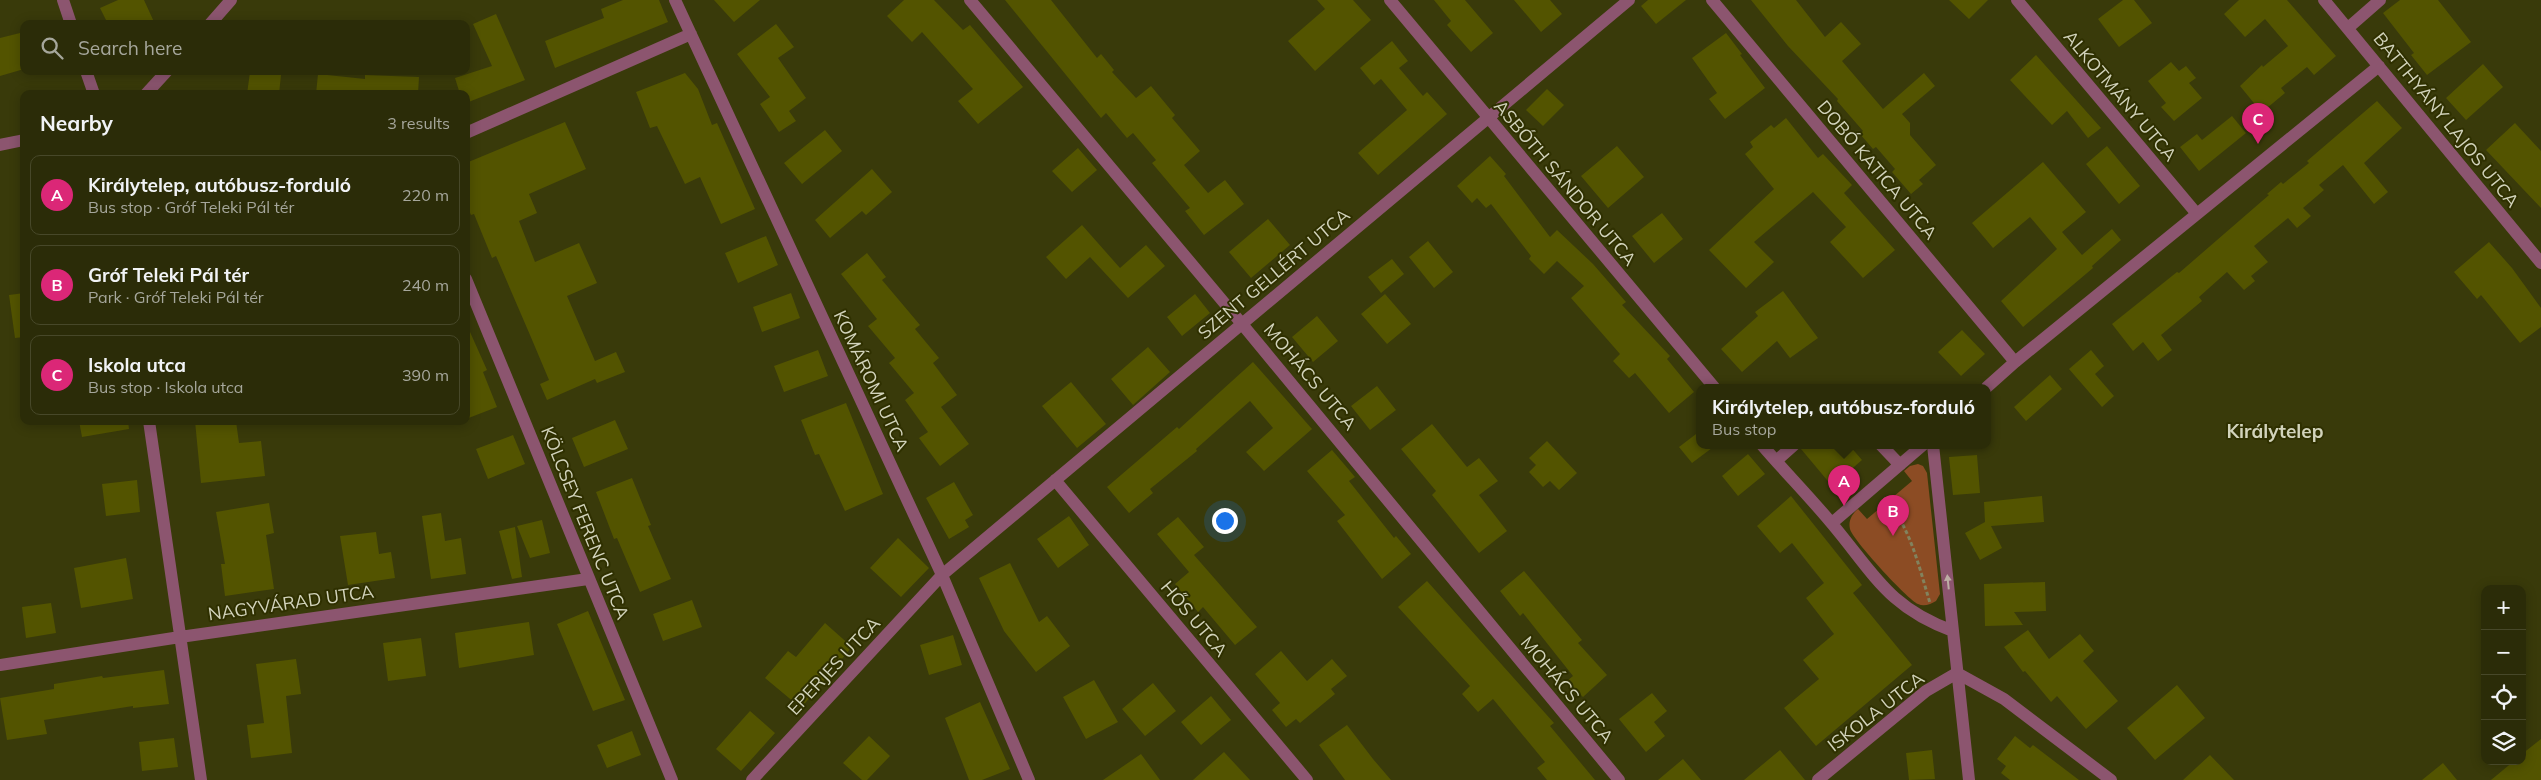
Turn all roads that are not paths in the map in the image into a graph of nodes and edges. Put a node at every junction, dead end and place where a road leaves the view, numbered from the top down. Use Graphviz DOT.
graph roads {
  1 [pos="62,0"];
  2 [pos="231,0"];
  3 [pos="675,0"];
  4 [pos="970,0"];
  5 [pos="1390,0"];
  6 [pos="1630,0"];
  7 [pos="1712,0"];
  8 [pos="2017,0"];
  9 [pos="2324,0"];
  10 [pos="2380,0"];
  11 [pos="69,20"];
  12 [pos="214,20"];
  13 [pos="2348,28"];
  14 [pos="691,34"];
  15 [pos="2379,66"];
  16 [pos="87,75"];
  17 [pos="163,75"];
  18 [pos="93,90"];
  19 [pos="150,90"];
  20 [pos="1488,118"];
  21 [pos="470,131"];
  22 [pos="20,141"];
  23 [pos="0,145"];
  24 [pos="2196,214"];
  25 [pos="2541,263"];
  26 [pos="470,289"];
  27 [pos="1242,324"];
  28 [pos="2015,362"];
  29 [pos="1711,384"];
  30 [pos="1990,384"];
  31 [pos="150,425"];
  32 [pos="1766,449"];
  33 [pos="1790,449"];
  34 [pos="1885,449"];
  35 [pos="1918,449"];
  36 [pos="1933,449"];
  37 [pos="1776,461"];
  38 [pos="1900,465"];
  39 [pos="1055,480"];
  40 [pos="1832,523"];
  41 [pos="942,575"];
  42 [pos="588,579"];
  43 [pos="1954,631"];
  44 [pos="180,637"];
  45 [pos="0,665"];
  46 [pos="1958,673"];
  47 [pos="201,780"];
  48 [pos="672,780"];
  49 [pos="752,780"];
  50 [pos="1029,780"];
  51 [pos="1306,780"];
  52 [pos="1619,780"];
  53 [pos="1818,780"];
  54 [pos="1969,780"];
  55 [pos="2111,780"];
  1 -- 11 [label="street"];
  2 -- 12 [label="street"];
  3 -- 14 [label="street, KOMÁROMI UTCA"];
  4 -- 27 [label="street, MOHÁCS UTCA"];
  5 -- 20 [label="street, ASBÓTH SÁNDOR UTCA"];
  6 -- 20 [label="street, SZENT GELLÉRT UTCA"];
  7 -- 28 [label="street, DOBÓ KATICA UTCA"];
  8 -- 24 [label="street, ALKOTMÁNY UTCA"];
  9 -- 13 [label="street, BATTHYÁNY LAJOS UTCA"];
  10 -- 13 [label="street"];
  13 -- 15 [label="street, BATTHYÁNY LAJOS UTCA"];
  14 -- 21 [label="street"];
  14 -- 41 [label="street, KOMÁROMI UTCA"];
  15 -- 24 [label="street"];
  15 -- 25 [label="street, BATTHYÁNY LAJOS UTCA"];
  16 -- 18 [label="street"];
  17 -- 19 [label="street"];
  20 -- 27 [label="street, SZENT GELLÉRT UTCA"];
  20 -- 29 [label="street, ASBÓTH SÁNDOR UTCA"];
  22 -- 23 [label="street"];
  24 -- 28 [label="street"];
  26 -- 42 [label="street, KÖLCSEY FERENC UTCA"];
  27 -- 39 [label="street, SZENT GELLÉRT UTCA"];
  27 -- 52 [label="street, MOHÁCS UTCA"];
  28 -- 30 [label="street"];
  31 -- 44 [label="street"];
  32 -- 37 [label="street"];
  33 -- 37 [label="street"];
  34 -- 38 [label="street"];
  35 -- 38 [label="street"];
  43 -- 36 [label="street, one-way"];
  37 -- 40 [label="street"];
  38 -- 40 [label="street"];
  39 -- 41 [label="street, SZENT GELLÉRT UTCA"];
  39 -- 51 [label="street, HŐS UTCA"];
  40 -- 43 [label="street"];
  41 -- 49 [label="street, EPERJES UTCA"];
  41 -- 50 [label="street, KOMÁROMI UTCA"];
  42 -- 44 [label="street, NAGYVÁRAD UTCA"];
  42 -- 48 [label="street, KÖLCSEY FERENC UTCA"];
  43 -- 46 [label="street"];
  44 -- 45 [label="street, NAGYVÁRAD UTCA"];
  44 -- 47 [label="street"];
  46 -- 53 [label="street, ISKOLA UTCA"];
  46 -- 54 [label="street"];
  46 -- 55 [label="street"];
}
